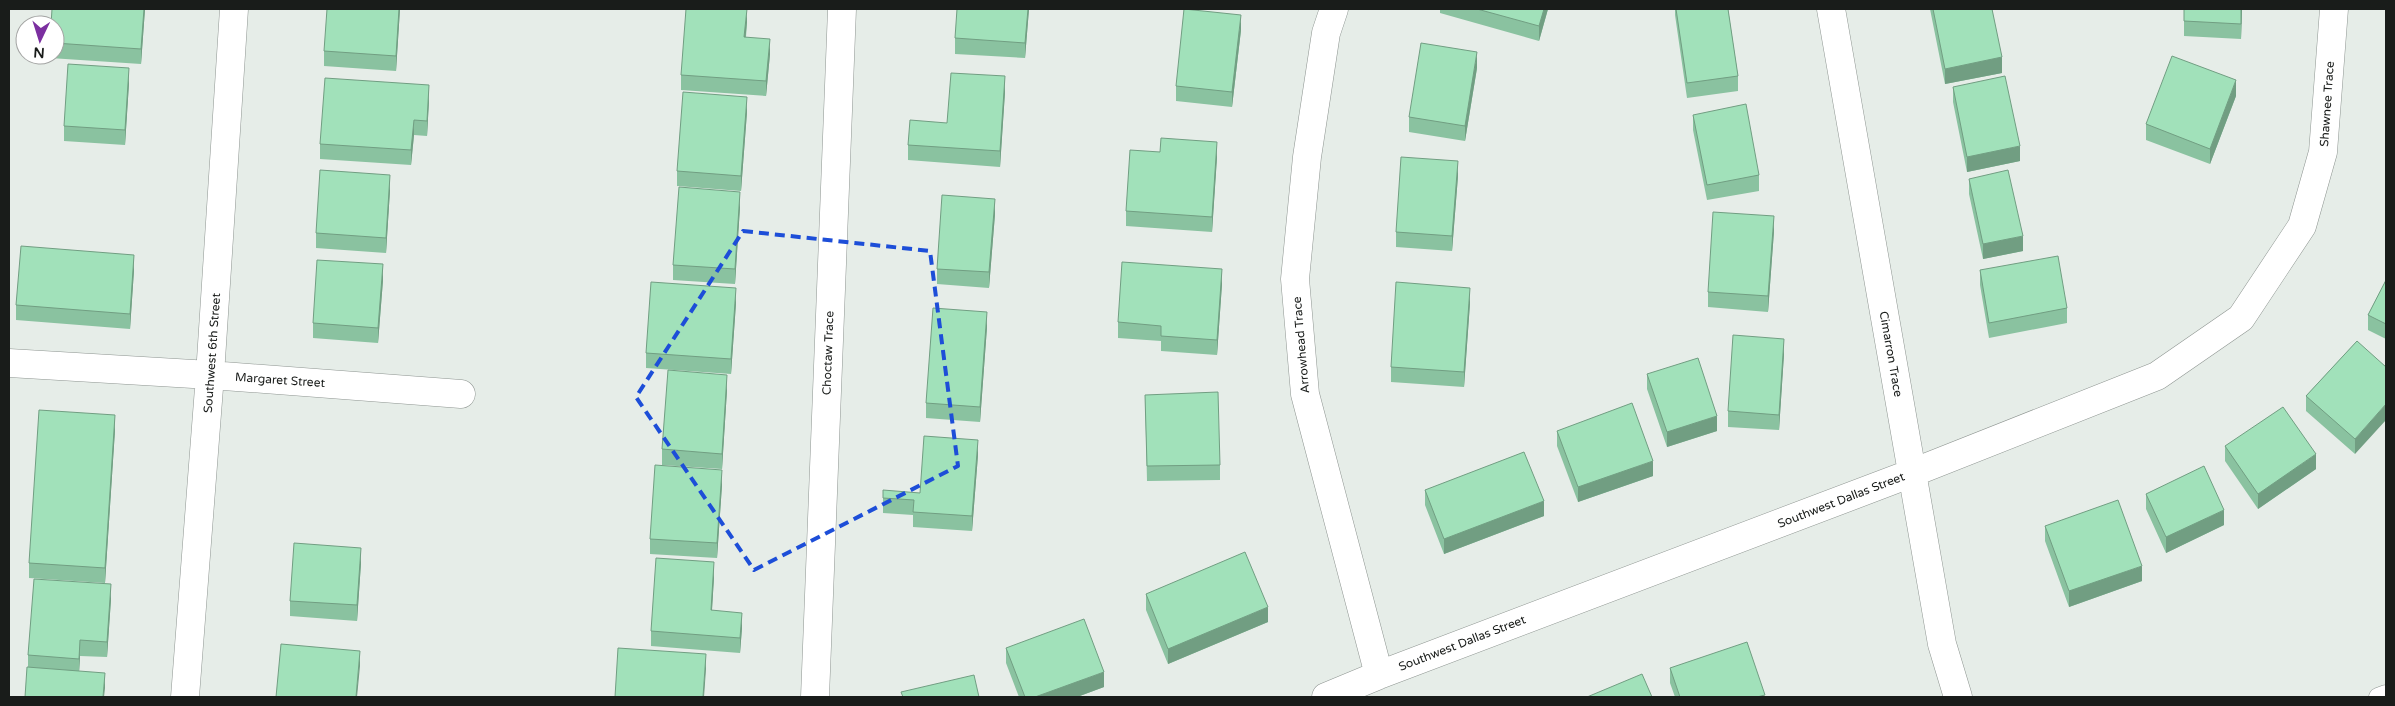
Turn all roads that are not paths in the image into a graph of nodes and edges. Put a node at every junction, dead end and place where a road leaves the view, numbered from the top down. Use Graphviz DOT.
graph roads {
  1 [pos="234,9"];
  2 [pos="842,9"];
  3 [pos="1334,9"];
  4 [pos="1831,9"];
  5 [pos="2334,9"];
  6 [pos="2302,226"];
  7 [pos="9,363"];
  8 [pos="210,375"];
  9 [pos="461,394"];
  10 [pos="1912,473"];
  11 [pos="1379,675"];
  12 [pos="2386,694"];
  13 [pos="186,697"];
  14 [pos="815,697"];
  15 [pos="1326,697"];
  16 [pos="1958,697"];
  17 [pos="2378,697"];
  1 -- 8 [label="street, Southwest 6th Street"];
  2 -- 14 [label="street, Choctaw Trace"];
  3 -- 11 [label="street, Arrowhead Trace"];
  4 -- 10 [label="street, Cimarron Trace"];
  5 -- 6 [label="street, Shawnee Trace"];
  6 -- 10 [label="street, Southwest Dallas Street"];
  7 -- 8 [label="street, Margaret Street"];
  8 -- 9 [label="street, Margaret Street"];
  8 -- 13 [label="street, Southwest 6th Street"];
  10 -- 11 [label="street, Southwest Dallas Street"];
  10 -- 16 [label="street, Cimarron Trace"];
  11 -- 15 [label="street, Southwest Dallas Street"];
  12 -- 17 [label="lane"];
}
